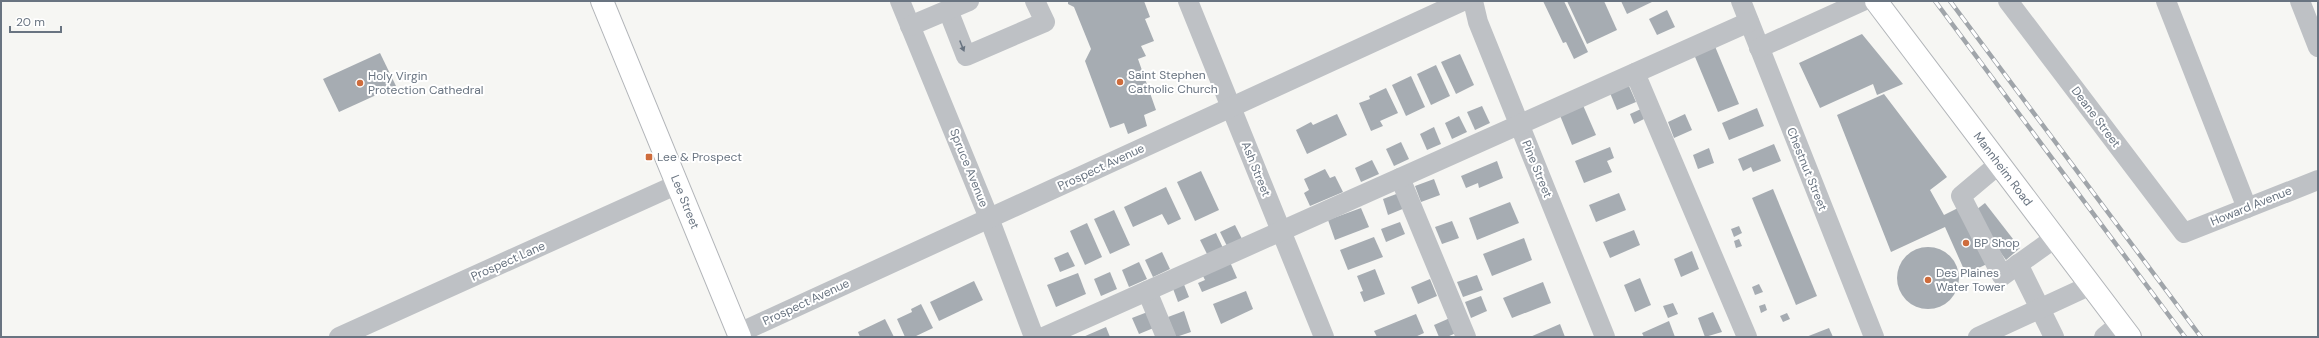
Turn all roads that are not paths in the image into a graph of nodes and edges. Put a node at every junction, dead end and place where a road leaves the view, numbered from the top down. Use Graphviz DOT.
graph roads {
  1 [pos="602,1"];
  2 [pos="900,1"];
  3 [pos="969,1"];
  4 [pos="1036,1"];
  5 [pos="1188,1"];
  6 [pos="1463,1"];
  7 [pos="1472,1"];
  8 [pos="1740,1"];
  9 [pos="1863,1"];
  10 [pos="1876,1"];
  11 [pos="2008,1"];
  12 [pos="2166,1"];
  13 [pos="2300,1"];
  14 [pos="948,10"];
  15 [pos="1749,22"];
  16 [pos="910,26"];
  17 [pos="1759,48"];
  18 [pos="2318,48"];
  19 [pos="1635,73"];
  20 [pos="1231,107"];
  21 [pos="1519,124"];
  22 [pos="1999,164"];
  23 [pos="1400,178"];
  24 [pos="2318,180"];
  25 [pos="678,184"];
  26 [pos="2247,208"];
  27 [pos="989,218"];
  28 [pos="1281,231"];
  29 [pos="2184,233"];
  30 [pos="2055,238"];
  31 [pos="2018,264"];
  32 [pos="2091,286"];
  33 [pos="1146,291"];
  34 [pos="2039,309"];
  35 [pos="2118,333"];
  36 [pos="740,335"];
  37 [pos="1988,335"];
  38 [pos="339,337"];
  39 [pos="1034,337"];
  40 [pos="1044,337"];
  41 [pos="1166,337"];
  42 [pos="1324,337"];
  43 [pos="1466,337"];
  44 [pos="1604,337"];
  45 [pos="1747,337"];
  46 [pos="1874,337"];
  47 [pos="2054,337"];
  1 -- 25 [label="main road, Lee Street"];
  2 -- 16 [label="street, Spruce Avenue"];
  3 -- 14 [label="street"];
  14 -- 4 [label="street, one-way"];
  5 -- 20 [label="street, Ash Street"];
  6 -- 20 [label="street, Prospect Avenue"];
  7 -- 21 [label="street, Pine Street"];
  8 -- 15 [label="street, Chestnut Street"];
  9 -- 17 [label="street"];
  10 -- 22 [label="main road, Mannheim Road"];
  11 -- 29 [label="street, Deane Street"];
  12 -- 26 [label="street"];
  13 -- 18 [label="street"];
  14 -- 16 [label="street"];
  15 -- 17 [label="street, Chestnut Street"];
  15 -- 19 [label="street"];
  16 -- 27 [label="street, Spruce Avenue"];
  17 -- 46 [label="street, Chestnut Street"];
  19 -- 21 [label="street"];
  19 -- 45 [label="street"];
  20 -- 27 [label="street, Prospect Avenue"];
  20 -- 28 [label="street, Ash Street"];
  21 -- 23 [label="street"];
  21 -- 44 [label="street, Pine Street"];
  22 -- 30 [label="main road, Mannheim Road"];
  22 -- 31 [label="street"];
  23 -- 28 [label="street"];
  23 -- 43 [label="street"];
  24 -- 26 [label="street, Howard Avenue"];
  25 -- 36 [label="main road, Lee Street"];
  25 -- 38 [label="street, Prospect Lane"];
  26 -- 29 [label="street, Howard Avenue"];
  27 -- 36 [label="street, Prospect Avenue"];
  27 -- 39 [label="street, Spruce Avenue"];
  28 -- 33 [label="street"];
  28 -- 42 [label="street, Ash Street"];
  30 -- 31 [label="street"];
  30 -- 32 [label="main road, Mannheim Road"];
  31 -- 34 [label="street"];
  32 -- 34 [label="street"];
  32 -- 35 [label="main road, Mannheim Road"];
  33 -- 40 [label="street"];
  33 -- 41 [label="street"];
  34 -- 37 [label="street"];
  34 -- 47 [label="street"];
}
